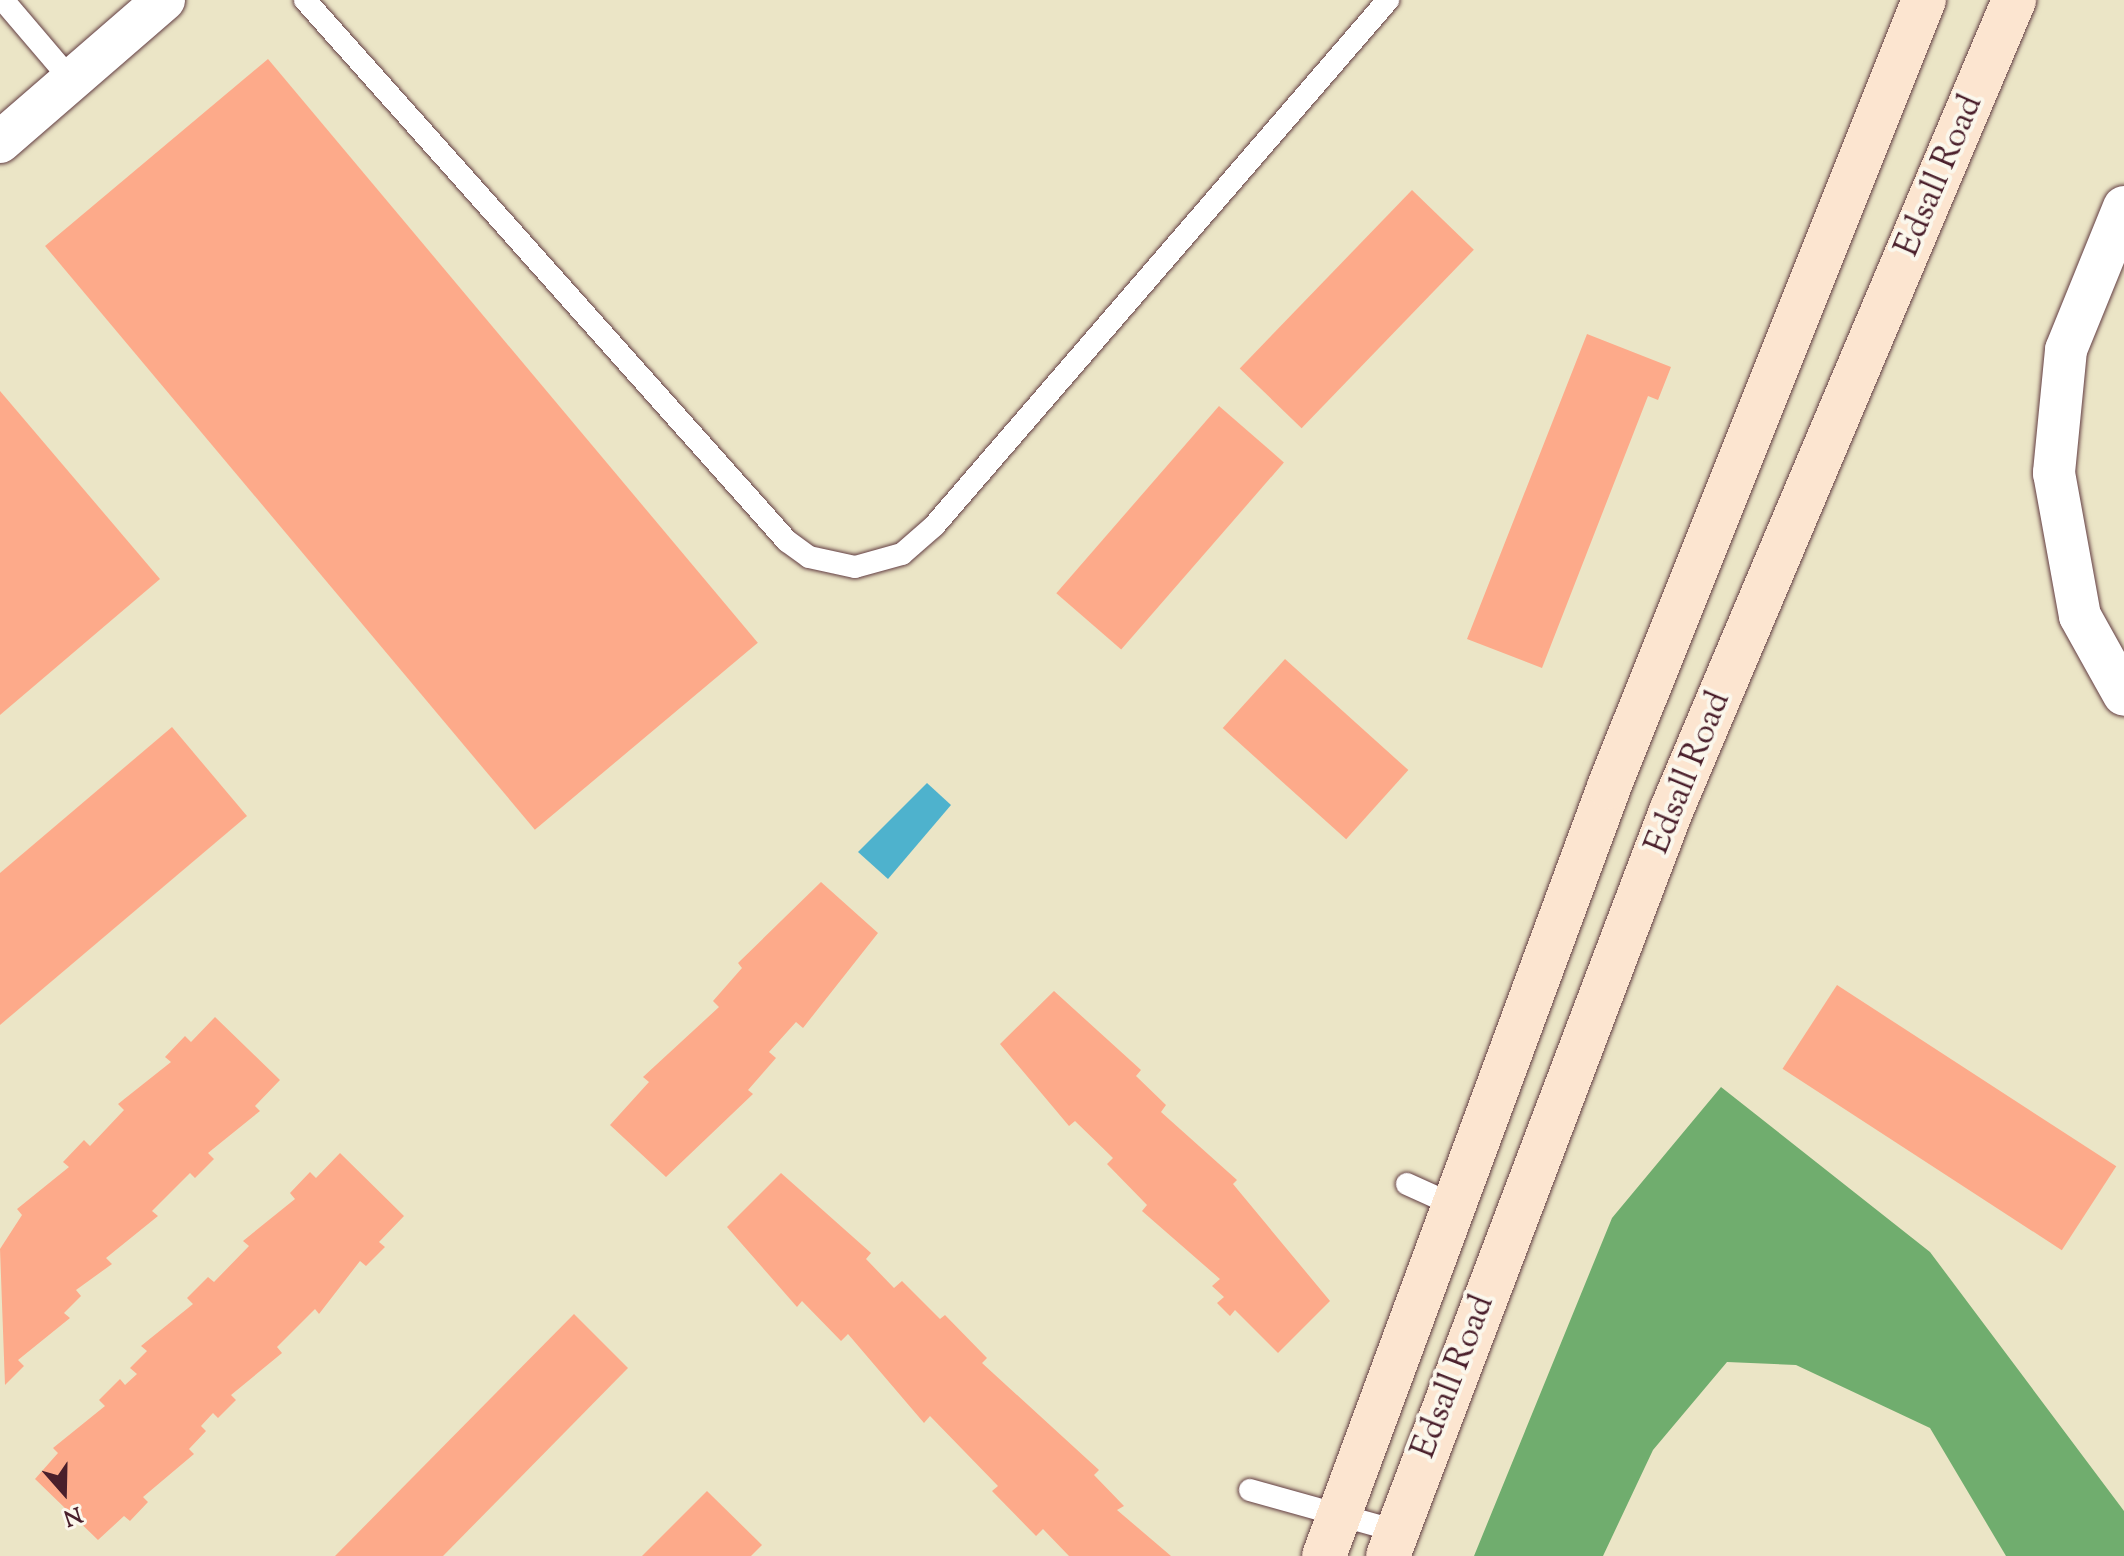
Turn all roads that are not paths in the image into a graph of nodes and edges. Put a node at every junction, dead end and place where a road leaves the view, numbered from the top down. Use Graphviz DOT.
graph roads {
  1 [pos="3,0"];
  2 [pos="164,0"];
  3 [pos="305,0"];
  4 [pos="1388,0"];
  5 [pos="1924,0"];
  6 [pos="2014,0"];
  7 [pos="71,80"];
  8 [pos="0,142"];
  9 [pos="2124,207"];
  10 [pos="2124,695"];
  11 [pos="1407,1184"];
  12 [pos="1449,1203"];
  13 [pos="1250,1490"];
  14 [pos="1338,1513"];
  15 [pos="1393,1543"];
  16 [pos="1324,1556"];
  1 -- 7 [label="lane"];
  2 -- 7 [label="street"];
  3 -- 4 [label="lane"];
  5 -- 12 [label="main road, Edsall Road"];
  6 -- 15 [label="main road, Edsall Road"];
  7 -- 8 [label="street"];
  9 -- 10 [label="street"];
  11 -- 12 [label="lane"];
  12 -- 14 [label="main road, Edsall Road"];
  13 -- 14 [label="lane"];
  14 -- 15 [label="lane"];
  14 -- 16 [label="main road, Edsall Road"];
}
